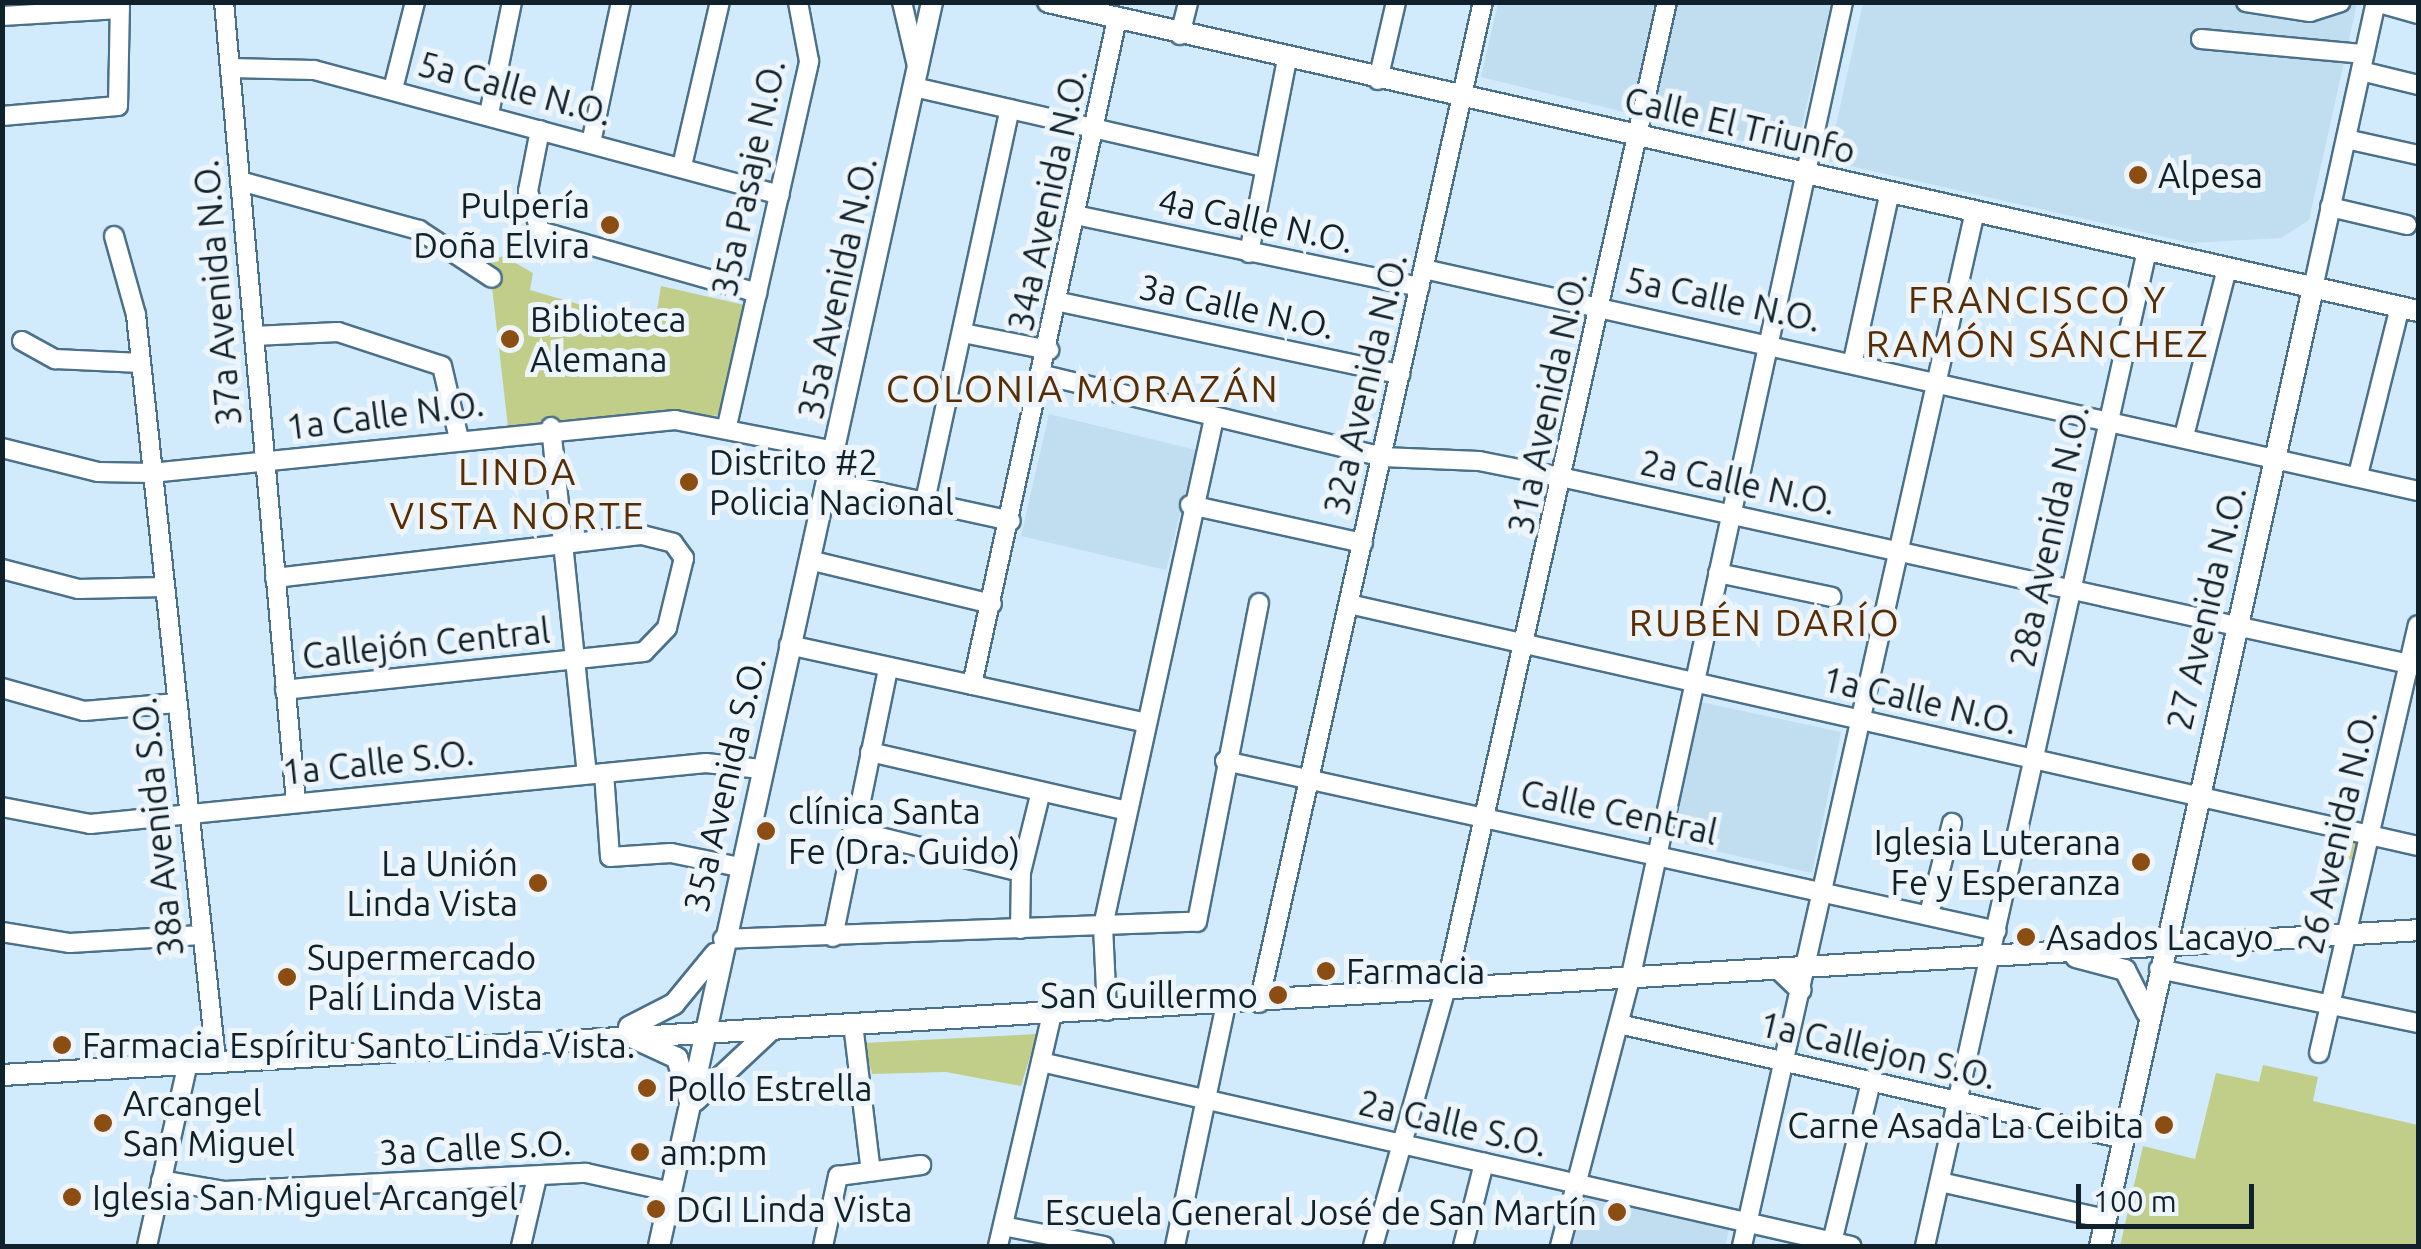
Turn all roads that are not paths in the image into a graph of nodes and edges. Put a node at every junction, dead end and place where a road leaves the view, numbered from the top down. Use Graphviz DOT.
graph roads {
  1 [pos="224,2"];
  2 [pos="415,2"];
  3 [pos="512,2"];
  4 [pos="620,2"];
  5 [pos="720,2"];
  6 [pos="798,2"];
  7 [pos="902,2"];
  8 [pos="932,2"];
  9 [pos="1048,2"];
  10 [pos="1188,2"];
  11 [pos="1396,2"];
  12 [pos="1484,2"];
  13 [pos="1667,2"];
  14 [pos="1844,2"];
  15 [pos="2246,2"];
  16 [pos="2340,2"];
  17 [pos="2376,2"];
  18 [pos="120,6"];
  19 [pos="2418,14"];
  20 [pos="2,16"];
  21 [pos="1118,19"];
  22 [pos="1180,35"];
  23 [pos="2201,40"];
  24 [pos="1287,59"];
  25 [pos="2362,62"];
  26 [pos="230,68"];
  27 [pos="916,79"];
  28 [pos="1378,80"];
  29 [pos="2418,85"];
  30 [pos="393,89"];
  31 [pos="1462,97"];
  32 [pos="1010,109"];
  33 [pos="489,114"];
  34 [pos="2,116"];
  35 [pos="1094,127"];
  36 [pos="540,130"];
  37 [pos="1637,135"];
  38 [pos="2346,139"];
  39 [pos="591,143"];
  40 [pos="2418,155"];
  41 [pos="682,166"];
  42 [pos="1264,168"];
  43 [pos="1807,174"];
  44 [pos="240,181"];
  45 [pos="1890,192"];
  46 [pos="779,196"];
  47 [pos="2330,208"];
  48 [pos="1976,211"];
  49 [pos="1080,216"];
  50 [pos="2407,225"];
  51 [pos="114,236"];
  52 [pos="2147,250"];
  53 [pos="1249,253"];
  54 [pos="2227,268"];
  55 [pos="492,278"];
  56 [pos="1421,278"];
  57 [pos="2313,288"];
  58 [pos="757,294"];
  59 [pos="1060,302"];
  60 [pos="1602,307"];
  61 [pos="2409,308"];
  62 [pos="963,334"];
  63 [pos="254,336"];
  64 [pos="22,341"];
  65 [pos="1769,342"];
  66 [pos="1050,350"];
  67 [pos="1853,360"];
  68 [pos="141,363"];
  69 [pos="1400,374"];
  70 [pos="1044,375"];
  71 [pos="1938,379"];
  72 [pos="1214,418"];
  73 [pos="2107,418"];
  74 [pos="727,426"];
  75 [pos="551,427"];
  76 [pos="2184,436"];
  77 [pos="459,438"];
  78 [pos="2,448"];
  79 [pos="834,451"];
  80 [pos="2274,456"];
  81 [pos="1382,458"];
  82 [pos="265,462"];
  83 [pos="151,472"];
  84 [pos="2358,475"];
  85 [pos="1565,478"];
  86 [pos="828,482"];
  87 [pos="2418,490"];
  88 [pos="925,502"];
  89 [pos="1190,505"];
  90 [pos="1731,514"];
  91 [pos="1010,521"];
  92 [pos="1362,543"];
  93 [pos="562,544"];
  94 [pos="1899,550"];
  95 [pos="809,560"];
  96 [pos="2,569"];
  97 [pos="1718,572"];
  98 [pos="276,578"];
  99 [pos="164,587"];
  100 [pos="2070,590"];
  101 [pos="1832,597"];
  102 [pos="1259,603"];
  103 [pos="992,604"];
  104 [pos="1349,604"];
  105 [pos="2236,626"];
  106 [pos="2418,626"];
  107 [pos="789,644"];
  108 [pos="1526,644"];
  109 [pos="574,660"];
  110 [pos="2414,665"];
  111 [pos="888,668"];
  112 [pos="1694,682"];
  113 [pos="972,685"];
  114 [pos="2,688"];
  115 [pos="286,690"];
  116 [pos="177,703"];
  117 [pos="1861,720"];
  118 [pos="1142,722"];
  119 [pos="870,752"];
  120 [pos="2034,759"];
  121 [pos="1225,762"];
  122 [pos="761,770"];
  123 [pos="596,774"];
  124 [pos="1310,779"];
  125 [pos="1041,791"];
  126 [pos="2198,796"];
  127 [pos="296,803"];
  128 [pos="2,807"];
  129 [pos="1124,810"];
  130 [pos="189,814"];
  131 [pos="1486,817"];
  132 [pos="1952,823"];
  133 [pos="852,830"];
  134 [pos="2370,835"];
  135 [pos="2418,846"];
  136 [pos="1656,854"];
  137 [pos="739,866"];
  138 [pos="1021,872"];
  139 [pos="1823,889"];
  140 [pos="1929,914"];
  141 [pos="1103,926"];
  142 [pos="1020,929"];
  143 [pos="2418,930"];
  144 [pos="1997,931"];
  145 [pos="2,932"];
  146 [pos="2347,933"];
  147 [pos="201,935"];
  148 [pos="833,937"];
  149 [pos="723,938"];
  150 [pos="2164,943"];
  151 [pos="2138,946"];
  152 [pos="2000,954"];
  153 [pos="2076,957"];
  154 [pos="1806,967"];
  155 [pos="1779,969"];
  156 [pos="2159,969"];
  157 [pos="1630,980"];
  158 [pos="1801,990"];
  159 [pos="1444,992"];
  160 [pos="1259,1003"];
  161 [pos="2330,1004"];
  162 [pos="1226,1005"];
  163 [pos="1107,1011"];
  164 [pos="1052,1014"];
  165 [pos="2418,1023"];
  166 [pos="852,1024"];
  167 [pos="1619,1024"];
  168 [pos="2149,1024"];
  169 [pos="773,1028"];
  170 [pos="706,1030"];
  171 [pos="616,1032"];
  172 [pos="2319,1053"];
  173 [pos="216,1060"];
  174 [pos="188,1062"];
  175 [pos="1041,1062"];
  176 [pos="1784,1062"];
  177 [pos="2,1075"];
  178 [pos="1871,1082"];
  179 [pos="1208,1100"];
  180 [pos="1958,1102"];
  181 [pos="691,1106"];
  182 [pos="2124,1139"];
  183 [pos="1402,1144"];
  184 [pos="1484,1163"];
  185 [pos="870,1165"];
  186 [pos="921,1165"];
  187 [pos="536,1177"];
  188 [pos="161,1180"];
  189 [pos="1940,1182"];
  190 [pos="1576,1184"];
  191 [pos="672,1192"];
  192 [pos="2106,1220"];
  193 [pos="1747,1223"];
  194 [pos="1003,1226"];
  195 [pos="1832,1242"];
  196 [pos="147,1246"];
  197 [pos="521,1246"];
  198 [pos="659,1246"];
  199 [pos="823,1246"];
  200 [pos="998,1246"];
  201 [pos="1104,1246"];
  202 [pos="1175,1246"];
  203 [pos="1373,1246"];
  204 [pos="1464,1246"];
  205 [pos="1560,1246"];
  206 [pos="1742,1246"];
  207 [pos="1852,1246"];
  208 [pos="1926,1246"];
  209 [pos="2100,1246"];
  1 -- 26 [label="street, 37a Avenida N.O."];
  2 -- 30 [label="street"];
  3 -- 33 [label="street"];
  4 -- 39 [label="street"];
  5 -- 41 [label="street"];
  6 -- 46 [label="street, 35a Pasaje N.O."];
  7 -- 27 [label="street"];
  8 -- 27 [label="main road, 35a Avenida N.O."];
  9 -- 21 [label="main road, Calle El Triunfo"];
  10 -- 22 [label="street"];
  11 -- 28 [label="street"];
  12 -- 31 [label="street, 32a Avenida N.O."];
  13 -- 37 [label="street, 31a Avenida N.O."];
  14 -- 43 [label="street"];
  15 -- 16 [label="street"];
  17 -- 19 [label="street"];
  17 -- 25 [label="street"];
  18 -- 20 [label="street"];
  18 -- 34 [label="street"];
  21 -- 22 [label="main road, Calle El Triunfo"];
  21 -- 35 [label="street, 34a Avenida N.O."];
  22 -- 24 [label="main road, Calle El Triunfo"];
  23 -- 25 [label="street"];
  24 -- 28 [label="main road, Calle El Triunfo"];
  24 -- 42 [label="street"];
  25 -- 29 [label="street"];
  25 -- 38 [label="street"];
  26 -- 30 [label="street, 5a Calle N.O."];
  26 -- 44 [label="street, 37a Avenida N.O."];
  27 -- 32 [label="street"];
  27 -- 79 [label="main road, 35a Avenida N.O."];
  28 -- 31 [label="main road, Calle El Triunfo"];
  30 -- 33 [label="street, 5a Calle N.O."];
  31 -- 37 [label="main road, Calle El Triunfo"];
  31 -- 56 [label="street, 32a Avenida N.O."];
  32 -- 35 [label="street"];
  32 -- 62 [label="street"];
  33 -- 36 [label="street, 5a Calle N.O."];
  35 -- 42 [label="street"];
  35 -- 49 [label="street, 34a Avenida N.O."];
  36 -- 39 [label="street, 5a Calle N.O."];
  36 -- 58 [label="street"];
  37 -- 43 [label="main road, Calle El Triunfo"];
  37 -- 60 [label="street, 31a Avenida N.O."];
  38 -- 40 [label="street"];
  38 -- 47 [label="street"];
  39 -- 41 [label="street, 5a Calle N.O."];
  41 -- 46 [label="street, 5a Calle N.O."];
  42 -- 53 [label="street"];
  43 -- 45 [label="main road, Calle El Triunfo"];
  43 -- 65 [label="street"];
  44 -- 55 [label="street"];
  44 -- 63 [label="street, 37a Avenida N.O."];
  45 -- 48 [label="main road, Calle El Triunfo"];
  45 -- 67 [label="street"];
  46 -- 58 [label="street, 35a Pasaje N.O."];
  47 -- 50 [label="street"];
  47 -- 57 [label="street"];
  48 -- 52 [label="main road, Calle El Triunfo"];
  48 -- 71 [label="street"];
  49 -- 53 [label="street, 4a Calle N.O."];
  49 -- 59 [label="street, 34a Avenida N.O."];
  51 -- 68 [label="street, 38a Avenida S.O."];
  52 -- 54 [label="main road, Calle El Triunfo"];
  52 -- 73 [label="street, 28a Avenida N.O."];
  53 -- 56 [label="street, 4a Calle N.O."];
  54 -- 57 [label="main road, Calle El Triunfo"];
  54 -- 76 [label="street"];
  56 -- 60 [label="street, 5a Calle N.O."];
  56 -- 69 [label="street, 32a Avenida N.O."];
  57 -- 61 [label="main road, Calle El Triunfo"];
  57 -- 80 [label="main road, 27 Avenida N.O."];
  58 -- 74 [label="street, 35a Pasaje N.O."];
  59 -- 66 [label="street, 34a Avenida N.O."];
  59 -- 69 [label="street, 3a Calle N.O."];
  60 -- 65 [label="street, 5a Calle N.O."];
  60 -- 85 [label="street, 31a Avenida N.O."];
  61 -- 84 [label="street"];
  62 -- 66 [label="street"];
  62 -- 88 [label="street"];
  63 -- 77 [label="street"];
  63 -- 82 [label="street, 37a Avenida N.O."];
  64 -- 68 [label="street"];
  65 -- 67 [label="street, 5a Calle N.O."];
  65 -- 90 [label="street"];
  66 -- 70 [label="street, 34a Avenida N.O."];
  67 -- 71 [label="street, 5a Calle N.O."];
  68 -- 83 [label="street, 38a Avenida S.O."];
  69 -- 81 [label="street, 32a Avenida N.O."];
  70 -- 72 [label="street, 2a Calle N.O."];
  70 -- 91 [label="street, 34a Avenida N.O."];
  71 -- 73 [label="street, 5a Calle N.O."];
  71 -- 94 [label="street"];
  72 -- 81 [label="street, 2a Calle N.O."];
  72 -- 89 [label="street"];
  73 -- 76 [label="street, 5a Calle N.O."];
  73 -- 100 [label="street, 28a Avenida N.O."];
  74 -- 75 [label="street, 1a Calle N.O."];
  74 -- 79 [label="street, 1a Calle N.O."];
  75 -- 77 [label="street, 1a Calle N.O."];
  75 -- 93 [label="street"];
  76 -- 80 [label="street, 5a Calle N.O."];
  77 -- 82 [label="street, 1a Calle N.O."];
  78 -- 83 [label="street, 1a Calle N.O."];
  79 -- 86 [label="main road, 35a Avenida N.O."];
  80 -- 84 [label="street, 5a Calle N.O."];
  80 -- 105 [label="main road, 27 Avenida N.O."];
  81 -- 85 [label="street, 2a Calle N.O."];
  81 -- 92 [label="street, 32a Avenida N.O."];
  82 -- 83 [label="street, 1a Calle N.O."];
  82 -- 98 [label="street, 37a Avenida N.O."];
  83 -- 99 [label="street, 38a Avenida S.O."];
  84 -- 87 [label="street, 5a Calle N.O."];
  85 -- 90 [label="street, 2a Calle N.O."];
  85 -- 108 [label="street, 31a Avenida N.O."];
  86 -- 88 [label="street"];
  86 -- 95 [label="main road, 35a Avenida N.O."];
  88 -- 91 [label="street"];
  89 -- 92 [label="street"];
  89 -- 118 [label="street"];
  90 -- 94 [label="street, 2a Calle N.O."];
  90 -- 97 [label="street"];
  91 -- 103 [label="street, 34a Avenida N.O."];
  92 -- 104 [label="street, 32a Avenida N.O."];
  93 -- 98 [label="street"];
  93 -- 109 [label="street"];
  93 -- 109 [label="street"];
  94 -- 100 [label="street, 2a Calle N.O."];
  94 -- 117 [label="street"];
  95 -- 103 [label="street"];
  95 -- 107 [label="main road, 35a Avenida N.O."];
  96 -- 99 [label="street"];
  97 -- 101 [label="street"];
  97 -- 112 [label="street"];
  98 -- 115 [label="street, 37a Avenida N.O."];
  99 -- 116 [label="street, 38a Avenida S.O."];
  100 -- 105 [label="street, 2a Calle N.O."];
  100 -- 120 [label="street, 28a Avenida N.O."];
  102 -- 121 [label="street"];
  103 -- 113 [label="street, 34a Avenida N.O."];
  104 -- 108 [label="street, 1a Calle N.O."];
  104 -- 124 [label="street, 32a Avenida N.O."];
  105 -- 110 [label="street, 2a Calle N.O."];
  105 -- 126 [label="main road, 27 Avenida N.O."];
  106 -- 110 [label="street, 26 Avenida N.O."];
  107 -- 111 [label="street"];
  107 -- 122 [label="main road, 35a Avenida S.O."];
  108 -- 112 [label="street, 1a Calle N.O."];
  108 -- 131 [label="street, 31a Avenida N.O."];
  109 -- 115 [label="street, Callejón Central"];
  109 -- 123 [label="street"];
  110 -- 134 [label="street, 26 Avenida N.O."];
  111 -- 113 [label="street"];
  111 -- 119 [label="street"];
  112 -- 117 [label="street, 1a Calle N.O."];
  112 -- 136 [label="street"];
  113 -- 118 [label="street"];
  114 -- 116 [label="street"];
  115 -- 127 [label="street, 37a Avenida N.O."];
  116 -- 130 [label="street, 38a Avenida S.O."];
  117 -- 120 [label="street, 1a Calle N.O."];
  117 -- 139 [label="street"];
  118 -- 129 [label="street"];
  119 -- 125 [label="street"];
  119 -- 133 [label="street"];
  120 -- 126 [label="street, 1a Calle N.O."];
  120 -- 144 [label="street, 28a Avenida N.O."];
  121 -- 124 [label="street, Calle Central"];
  121 -- 141 [label="street"];
  122 -- 123 [label="street, 1a Calle S.O."];
  122 -- 137 [label="main road, 35a Avenida S.O."];
  123 -- 127 [label="street, 1a Calle S.O."];
  123 -- 137 [label="street"];
  124 -- 131 [label="street, Calle Central"];
  124 -- 160 [label="street, 32a Avenida N.O."];
  125 -- 129 [label="street"];
  125 -- 138 [label="street"];
  126 -- 134 [label="street, 1a Calle N.O."];
  126 -- 150 [label="main road, 27 Avenida N.O."];
  127 -- 130 [label="street, 1a Calle S.O."];
  128 -- 130 [label="street, 1a Calle S.O."];
  129 -- 141 [label="street"];
  130 -- 147 [label="street, 38a Avenida S.O."];
  131 -- 136 [label="street, Calle Central"];
  131 -- 159 [label="street, 31a Avenida N.O."];
  132 -- 140 [label="street"];
  133 -- 138 [label="street"];
  133 -- 148 [label="street"];
  134 -- 135 [label="street, 1a Calle N.O."];
  134 -- 146 [label="street, 26 Avenida N.O."];
  136 -- 139 [label="street, Calle Central"];
  136 -- 157 [label="street"];
  137 -- 149 [label="main road, 35a Avenida S.O."];
  138 -- 142 [label="street"];
  139 -- 140 [label="street, Calle Central"];
  139 -- 154 [label="street"];
  140 -- 144 [label="street, Calle Central"];
  141 -- 142 [label="street"];
  141 -- 163 [label="street"];
  142 -- 148 [label="street"];
  143 -- 146 [label="main road"];
  144 -- 152 [label="street, 28a Avenida N.O."];
  145 -- 147 [label="street"];
  146 -- 150 [label="main road"];
  146 -- 161 [label="street, 26 Avenida N.O."];
  147 -- 173 [label="street, 38a Avenida S.O."];
  148 -- 149 [label="street"];
  149 -- 170 [label="main road"];
  149 -- 171 [label="main road"];
  150 -- 151 [label="main road"];
  150 -- 156 [label="main road, 27 Avenida N.O."];
  151 -- 152 [label="main road"];
  151 -- 153 [label="main road"];
  152 -- 153 [label="main road"];
  152 -- 154 [label="main road"];
  152 -- 180 [label="street, 28a Avenida N.O."];
  153 -- 168 [label="main road"];
  154 -- 155 [label="main road"];
  154 -- 158 [label="street"];
  155 -- 157 [label="main road"];
  155 -- 158 [label="main road"];
  156 -- 161 [label="street"];
  156 -- 168 [label="main road, 27 Avenida N.O."];
  157 -- 159 [label="main road"];
  157 -- 167 [label="street"];
  158 -- 176 [label="street"];
  159 -- 160 [label="main road"];
  159 -- 183 [label="street, 31a Avenida N.O."];
  160 -- 162 [label="main road"];
  161 -- 165 [label="street"];
  161 -- 172 [label="street, 26 Avenida N.O."];
  162 -- 163 [label="main road"];
  162 -- 179 [label="street"];
  163 -- 164 [label="main road"];
  164 -- 166 [label="main road"];
  164 -- 175 [label="street"];
  166 -- 169 [label="main road"];
  166 -- 185 [label="street"];
  167 -- 176 [label="street, 1a Callejon S.O."];
  167 -- 190 [label="street"];
  168 -- 182 [label="main road, 27 Avenida N.O."];
  169 -- 170 [label="main road"];
  169 -- 181 [label="main road"];
  170 -- 171 [label="main road"];
  170 -- 181 [label="main road"];
  171 -- 173 [label="main road"];
  171 -- 181 [label="main road"];
  173 -- 174 [label="main road"];
  174 -- 177 [label="main road"];
  174 -- 188 [label="street"];
  175 -- 179 [label="street, 2a Calle S.O."];
  175 -- 194 [label="street"];
  176 -- 178 [label="street, 1a Callejon S.O."];
  176 -- 193 [label="street"];
  178 -- 180 [label="street, 1a Callejon S.O."];
  178 -- 195 [label="street"];
  179 -- 183 [label="street, 2a Calle S.O."];
  179 -- 202 [label="street"];
  180 -- 182 [label="street, 1a Callejon S.O."];
  180 -- 189 [label="street, 28a Avenida N.O."];
  181 -- 191 [label="main road"];
  182 -- 192 [label="main road, 27 Avenida N.O."];
  183 -- 184 [label="street, 2a Calle S.O."];
  183 -- 203 [label="street, 31a Avenida N.O."];
  184 -- 190 [label="street, 2a Calle S.O."];
  184 -- 204 [label="street"];
  185 -- 186 [label="street"];
  185 -- 199 [label="street"];
  187 -- 188 [label="street, 3a Calle S.O."];
  187 -- 191 [label="street, 3a Calle S.O."];
  187 -- 197 [label="street"];
  188 -- 196 [label="street"];
  189 -- 192 [label="street"];
  189 -- 208 [label="street, 28a Avenida N.O."];
  190 -- 193 [label="street, 2a Calle S.O."];
  190 -- 205 [label="street"];
  191 -- 198 [label="main road"];
  192 -- 209 [label="main road, 27 Avenida N.O."];
  193 -- 195 [label="street, 2a Calle S.O."];
  193 -- 206 [label="street"];
  194 -- 200 [label="street"];
  194 -- 201 [label="street"];
  195 -- 207 [label="street, 2a Calle S.O."];
}
